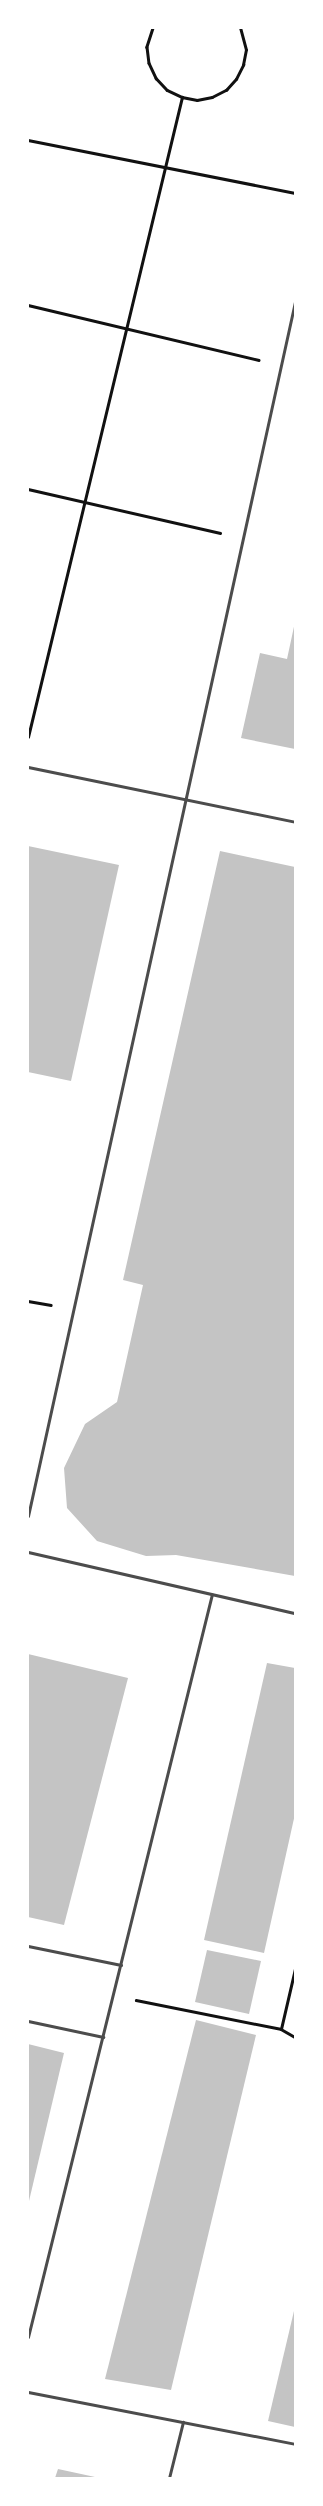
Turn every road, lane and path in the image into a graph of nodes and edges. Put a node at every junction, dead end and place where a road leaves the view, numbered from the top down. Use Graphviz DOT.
graph roads {
  1 [pos="153,28"];
  2 [pos="240,28"];
  3 [pos="182,97"];
  4 [pos="28,140"];
  5 [pos="165,167"];
  6 [pos="295,193"];
  7 [pos="295,302"];
  8 [pos="28,305"];
  9 [pos="126,328"];
  10 [pos="281,365"];
  11 [pos="28,489"];
  12 [pos="84,502"];
  13 [pos="243,539"];
  14 [pos="28,737"];
  15 [pos="28,767"];
  16 [pos="186,799"];
  17 [pos="295,822"];
  18 [pos="28,1516"];
  19 [pos="28,1552"];
  20 [pos="212,1594"];
  21 [pos="295,1613"];
  22 [pos="28,1946"];
  23 [pos="121,1965"];
  24 [pos="295,1969"];
  25 [pos="114,1996"];
  26 [pos="28,2021"];
  27 [pos="281,2029"];
  28 [pos="103,2037"];
  29 [pos="295,2037"];
  30 [pos="28,2337"];
  31 [pos="28,2392"];
  32 [pos="183,2422"];
  33 [pos="295,2444"];
  34 [pos="169,2478"];
  1 -- 3 [label="path"];
  2 -- 3 [label="path"];
  3 -- 5 [label="path"];
  4 -- 5 [label="path"];
  5 -- 6 [label="path"];
  5 -- 9 [label="path"];
  7 -- 10 [label="lane"];
  8 -- 9 [label="path"];
  9 -- 10 [label="path"];
  9 -- 12 [label="path"];
  10 -- 13 [label="lane"];
  11 -- 12 [label="path"];
  12 -- 13 [label="path"];
  12 -- 14 [label="path"];
  13 -- 16 [label="lane"];
  15 -- 16 [label="lane"];
  16 -- 17 [label="lane"];
  16 -- 18 [label="lane"];
  19 -- 20 [label="lane"];
  20 -- 21 [label="lane"];
  20 -- 23 [label="lane"];
  22 -- 23 [label="lane"];
  23 -- 25 [label="lane"];
  24 -- 27 [label="path"];
  25 -- 27 [label="path"];
  25 -- 28 [label="lane"];
  26 -- 28 [label="lane"];
  27 -- 29 [label="path"];
  28 -- 30 [label="lane"];
  31 -- 32 [label="lane"];
  32 -- 33 [label="lane"];
  32 -- 34 [label="lane"];
}
